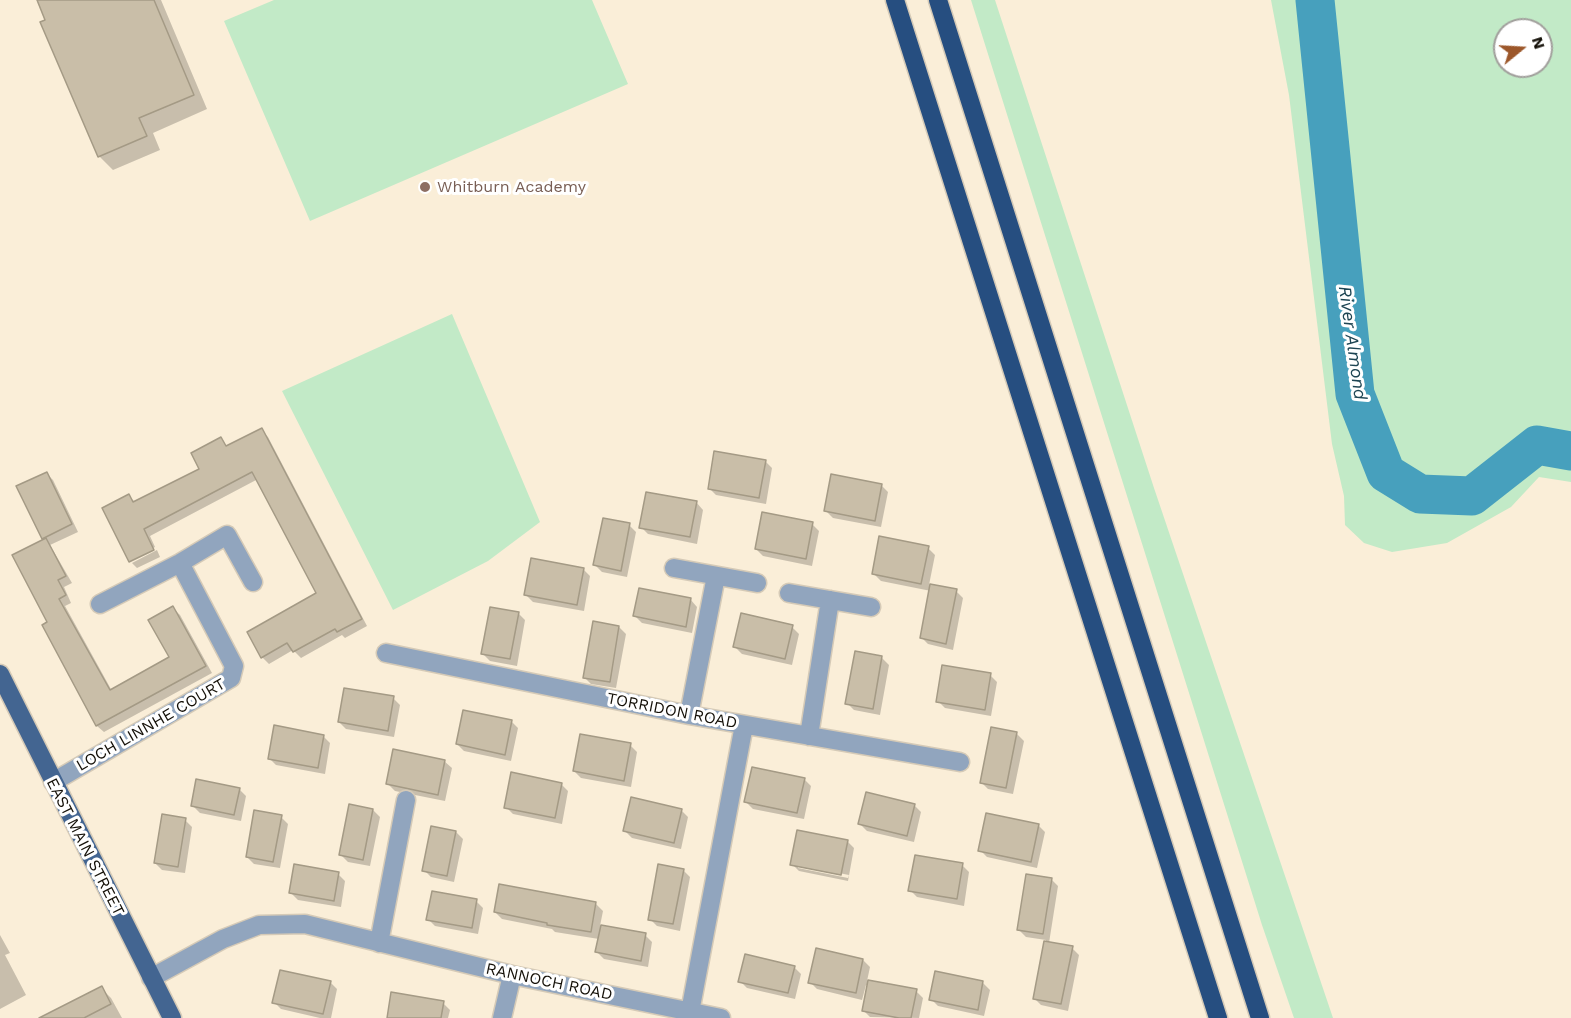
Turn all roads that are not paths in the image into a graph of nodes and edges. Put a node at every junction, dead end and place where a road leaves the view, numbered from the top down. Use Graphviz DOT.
graph roads {
  1 [pos="895,0"];
  2 [pos="938,0"];
  3 [pos="180,562"];
  4 [pos="674,568"];
  5 [pos="716,576"];
  6 [pos="253,582"];
  7 [pos="757,583"];
  8 [pos="789,593"];
  9 [pos="831,600"];
  10 [pos="100,604"];
  11 [pos="871,607"];
  12 [pos="386,653"];
  13 [pos="0,674"];
  14 [pos="689,716"];
  15 [pos="744,725"];
  16 [pos="809,736"];
  17 [pos="960,762"];
  18 [pos="53,782"];
  19 [pos="406,800"];
  20 [pos="379,942"];
  21 [pos="512,975"];
  22 [pos="151,978"];
  23 [pos="690,1012"];
  24 [pos="172,1018"];
  25 [pos="502,1018"];
  26 [pos="721,1018"];
  27 [pos="1218,1018"];
  28 [pos="1260,1018"];
  1 -- 27 [label="highway"];
  2 -- 28 [label="highway"];
  3 -- 6 [label="street"];
  3 -- 10 [label="street"];
  3 -- 18 [label="street, LOCH LINNHE COURT"];
  4 -- 5 [label="street"];
  5 -- 7 [label="street"];
  5 -- 14 [label="street"];
  8 -- 9 [label="street"];
  9 -- 11 [label="street"];
  9 -- 16 [label="street"];
  12 -- 14 [label="street, TORRIDON ROAD"];
  13 -- 18 [label="main road, EAST MAIN STREET"];
  14 -- 15 [label="street, TORRIDON ROAD"];
  15 -- 16 [label="street, TORRIDON ROAD"];
  15 -- 23 [label="street"];
  16 -- 17 [label="street, TORRIDON ROAD"];
  18 -- 22 [label="main road, EAST MAIN STREET"];
  19 -- 20 [label="street"];
  20 -- 21 [label="street, RANNOCH ROAD"];
  20 -- 22 [label="street, RANNOCH ROAD"];
  21 -- 23 [label="street, RANNOCH ROAD"];
  21 -- 25 [label="street"];
  22 -- 24 [label="main road, EAST MAIN STREET"];
  23 -- 26 [label="street, RANNOCH ROAD"];
}
